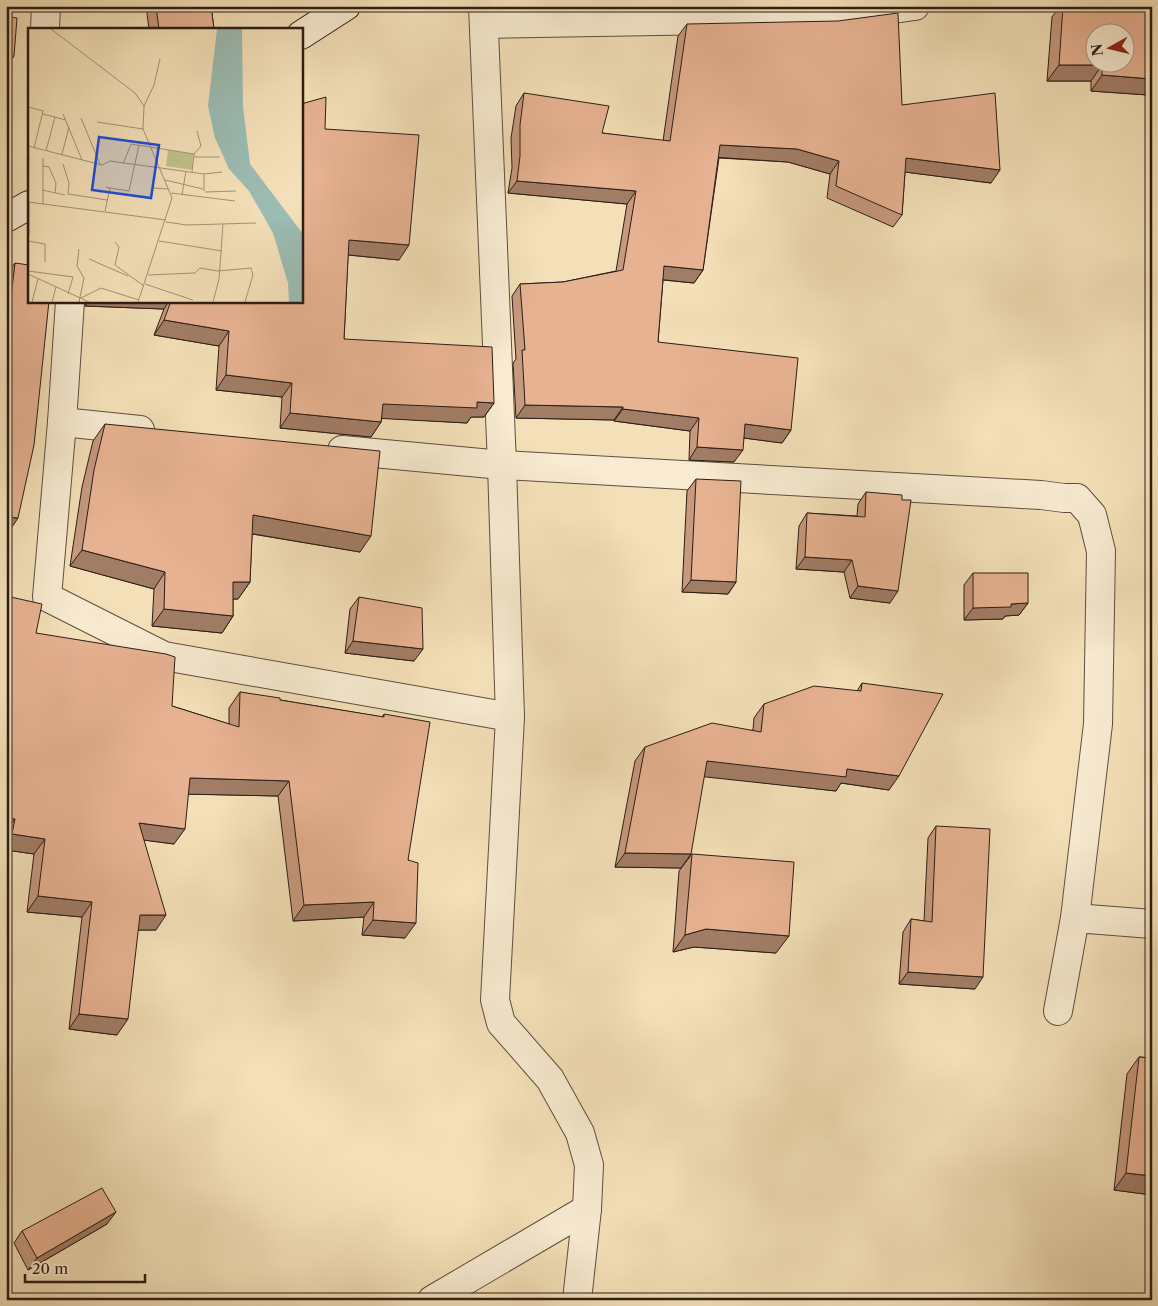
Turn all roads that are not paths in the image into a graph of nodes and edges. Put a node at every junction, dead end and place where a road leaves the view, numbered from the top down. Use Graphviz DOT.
graph roads {
  1 [pos="46,6"];
  2 [pos="346,6"];
  3 [pos="915,6"];
  4 [pos="484,15"];
  5 [pos="46,28"];
  6 [pos="302,34"];
  7 [pos="28,207"];
  8 [pos="6,218"];
  9 [pos="70,302"];
  10 [pos="62,422"];
  11 [pos="160,432"];
  12 [pos="316,447"];
  13 [pos="502,465"];
  14 [pos="510,717"];
  15 [pos="1075,918"];
  16 [pos="1152,924"];
  17 [pos="1058,1011"];
  18 [pos="587,1209"];
  19 [pos="432,1300"];
  20 [pos="577,1300"];
  1 -- 5 [label="street"];
  2 -- 6 [label="street"];
  3 -- 4 [label="street"];
  4 -- 13 [label="street"];
  7 -- 8 [label="street"];
  9 -- 10 [label="street"];
  10 -- 11 [label="street"];
  10 -- 14 [label="street"];
  12 -- 13 [label="street"];
  13 -- 14 [label="street"];
  13 -- 15 [label="street"];
  14 -- 18 [label="street"];
  15 -- 16 [label="street"];
  15 -- 17 [label="street"];
  18 -- 19 [label="street"];
  18 -- 20 [label="street"];
}
